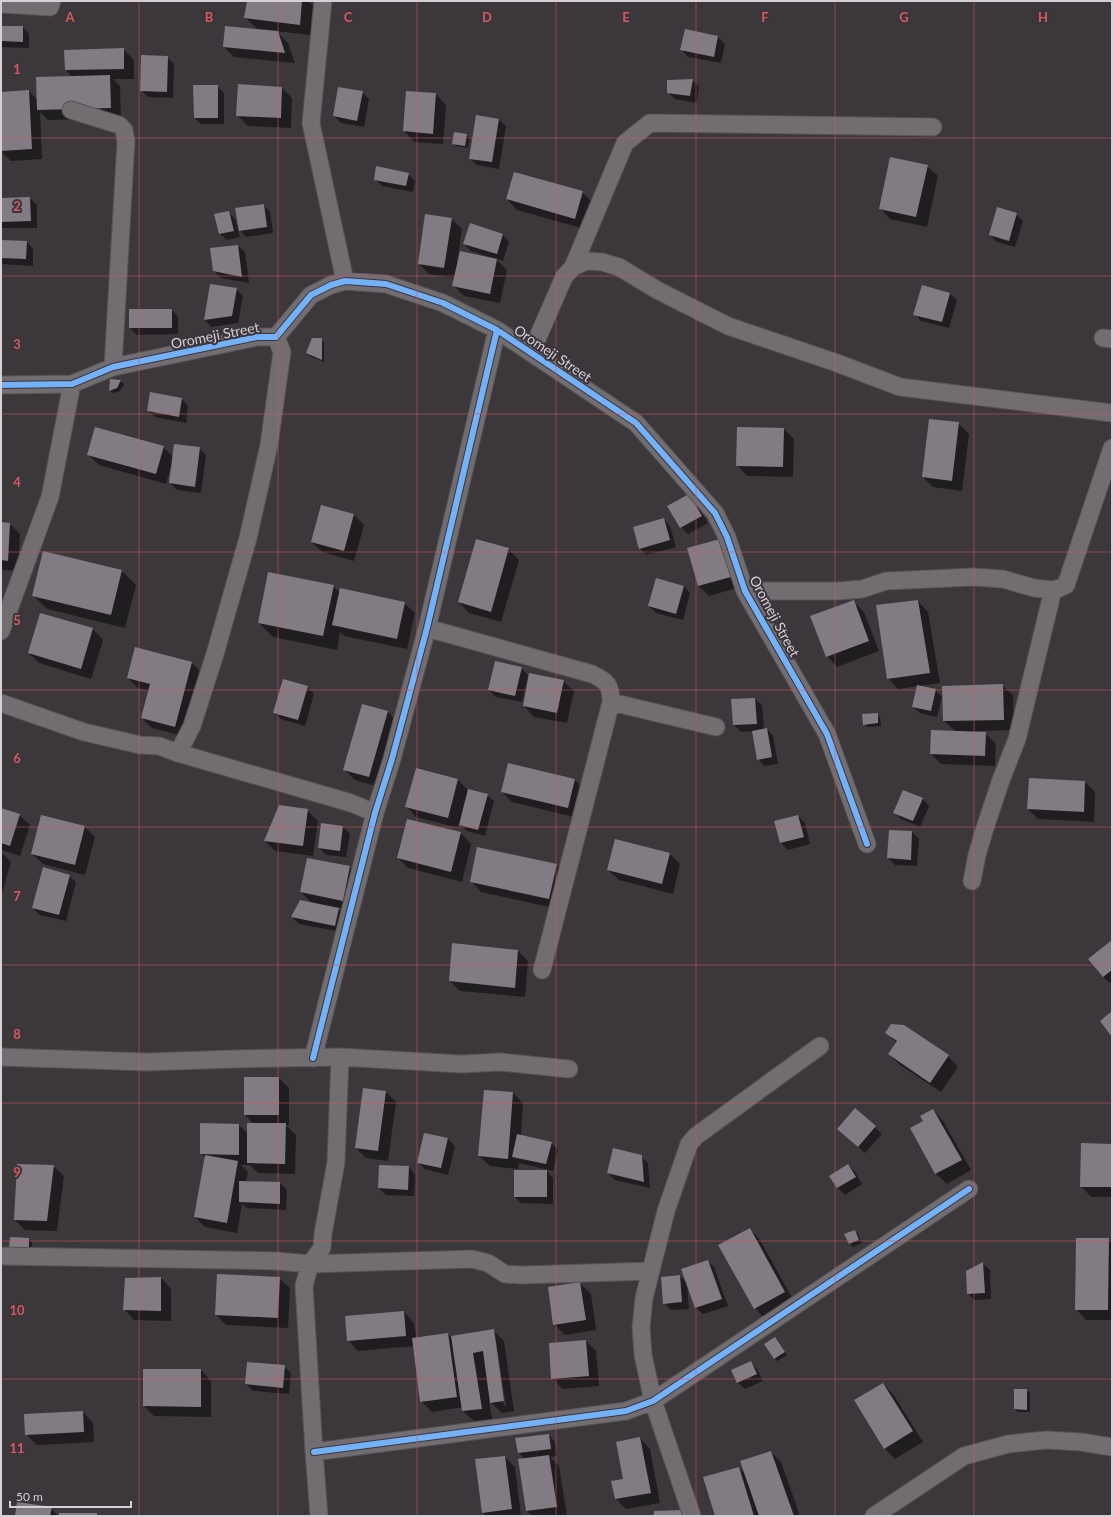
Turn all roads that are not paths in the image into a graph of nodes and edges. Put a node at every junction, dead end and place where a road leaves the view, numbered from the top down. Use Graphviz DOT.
graph roads {
  1 [pos="52,1"];
  2 [pos="323,1"];
  3 [pos="1,4"];
  4 [pos="71,110"];
  5 [pos="933,127"];
  6 [pos="573,267"];
  7 [pos="344,281"];
  8 [pos="497,330"];
  9 [pos="276,337"];
  10 [pos="532,353"];
  11 [pos="113,367"];
  12 [pos="72,384"];
  13 [pos="1,385"];
  14 [pos="1112,413"];
  15 [pos="1112,448"];
  16 [pos="1053,590"];
  17 [pos="745,591"];
  18 [pos="427,628"];
  19 [pos="1,632"];
  20 [pos="611,702"];
  21 [pos="1,703"];
  22 [pos="716,727"];
  23 [pos="178,753"];
  24 [pos="375,813"];
  25 [pos="867,844"];
  26 [pos="972,881"];
  27 [pos="542,970"];
  28 [pos="820,1046"];
  29 [pos="1,1057"];
  30 [pos="340,1057"];
  31 [pos="314,1058"];
  32 [pos="569,1069"];
  33 [pos="969,1189"];
  34 [pos="1,1256"];
  35 [pos="310,1264"];
  36 [pos="651,1271"];
  37 [pos="653,1401"];
  38 [pos="1112,1447"];
  39 [pos="314,1452"];
  40 [pos="319,1516"];
  41 [pos="692,1516"];
  42 [pos="874,1516"];
  1 -- 3 [label="street"];
  2 -- 7 [label="street"];
  4 -- 11 [label="street"];
  5 -- 6 [label="street"];
  6 -- 10 [label="street"];
  6 -- 14 [label="street"];
  7 -- 8 [label="street, Oromeji Street"];
  7 -- 9 [label="street, Oromeji Street"];
  8 -- 10 [label="street, Oromeji Street"];
  8 -- 18 [label="street"];
  9 -- 11 [label="street, Oromeji Street"];
  9 -- 23 [label="street"];
  10 -- 17 [label="street, Oromeji Street"];
  11 -- 12 [label="street, Oromeji Street"];
  12 -- 13 [label="street, Oromeji Street"];
  12 -- 19 [label="street"];
  15 -- 16 [label="street"];
  16 -- 17 [label="street"];
  16 -- 26 [label="street"];
  17 -- 25 [label="street, Oromeji Street"];
  18 -- 20 [label="street"];
  18 -- 24 [label="street"];
  20 -- 22 [label="street"];
  20 -- 27 [label="street"];
  21 -- 23 [label="street"];
  23 -- 24 [label="street"];
  24 -- 31 [label="street"];
  28 -- 36 [label="street"];
  29 -- 31 [label="street"];
  30 -- 31 [label="street"];
  30 -- 32 [label="street"];
  30 -- 35 [label="street"];
  33 -- 37 [label="street"];
  34 -- 35 [label="street"];
  35 -- 36 [label="street"];
  35 -- 39 [label="street"];
  36 -- 37 [label="street"];
  37 -- 39 [label="street"];
  37 -- 41 [label="street"];
  38 -- 42 [label="street"];
  39 -- 40 [label="street"];
}
